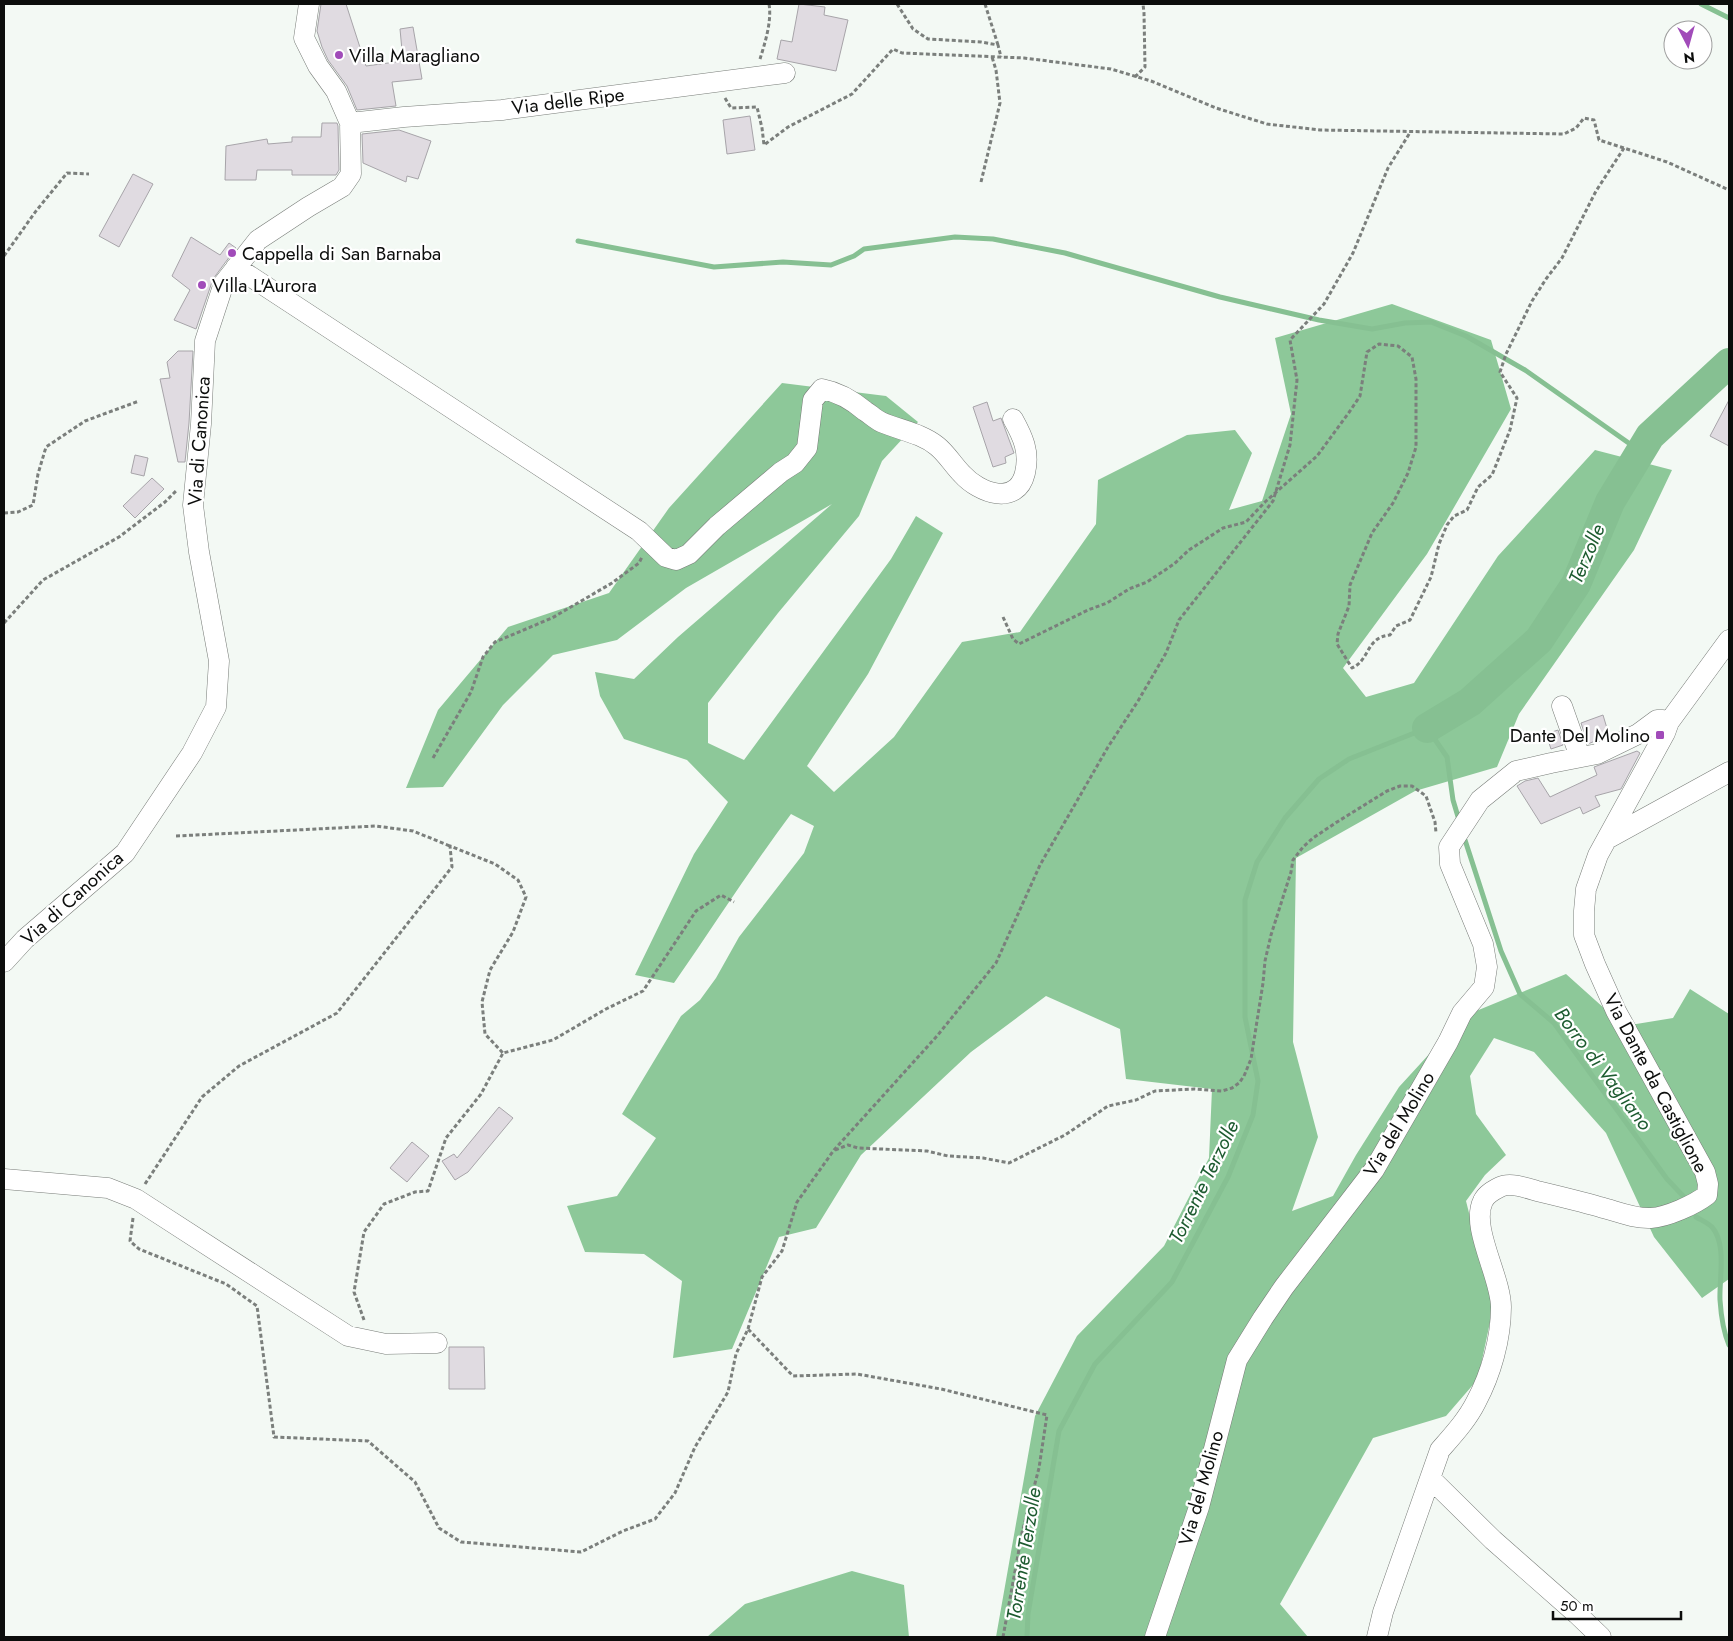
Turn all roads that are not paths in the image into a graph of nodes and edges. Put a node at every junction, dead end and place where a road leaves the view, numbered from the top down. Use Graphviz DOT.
graph roads {
  1 [pos="308,4"];
  2 [pos="785,73"];
  3 [pos="350,123"];
  4 [pos="236,267"];
  5 [pos="1013,419"];
  6 [pos="1729,640"];
  7 [pos="1562,706"];
  8 [pos="1669,722"];
  9 [pos="1580,757"];
  10 [pos="1729,772"];
  11 [pos="1606,839"];
  12 [pos="4,962"];
  13 [pos="4,1179"];
  14 [pos="438,1343"];
  15 [pos="1430,1478"];
  16 [pos="1155,1637"];
  17 [pos="1377,1637"];
  18 [pos="1601,1637"];
  1 -- 3 [label="street, Via di Canonica"];
  2 -- 3 [label="street, Via delle Ripe"];
  3 -- 4 [label="street, Via di Canonica"];
  4 -- 5 [label="street"];
  4 -- 12 [label="street, Via di Canonica"];
  6 -- 8 [label="street, Via Dante da Castiglione"];
  7 -- 9 [label="street"];
  8 -- 9 [label="street"];
  8 -- 11 [label="street, Via Dante da Castiglione"];
  9 -- 16 [label="street, Via del Molino"];
  10 -- 11 [label="street"];
  11 -- 15 [label="street, Via Dante da Castiglione"];
  13 -- 14 [label="street"];
  15 -- 17 [label="street, Via Dante da Castiglione"];
  15 -- 18 [label="street"];
}
